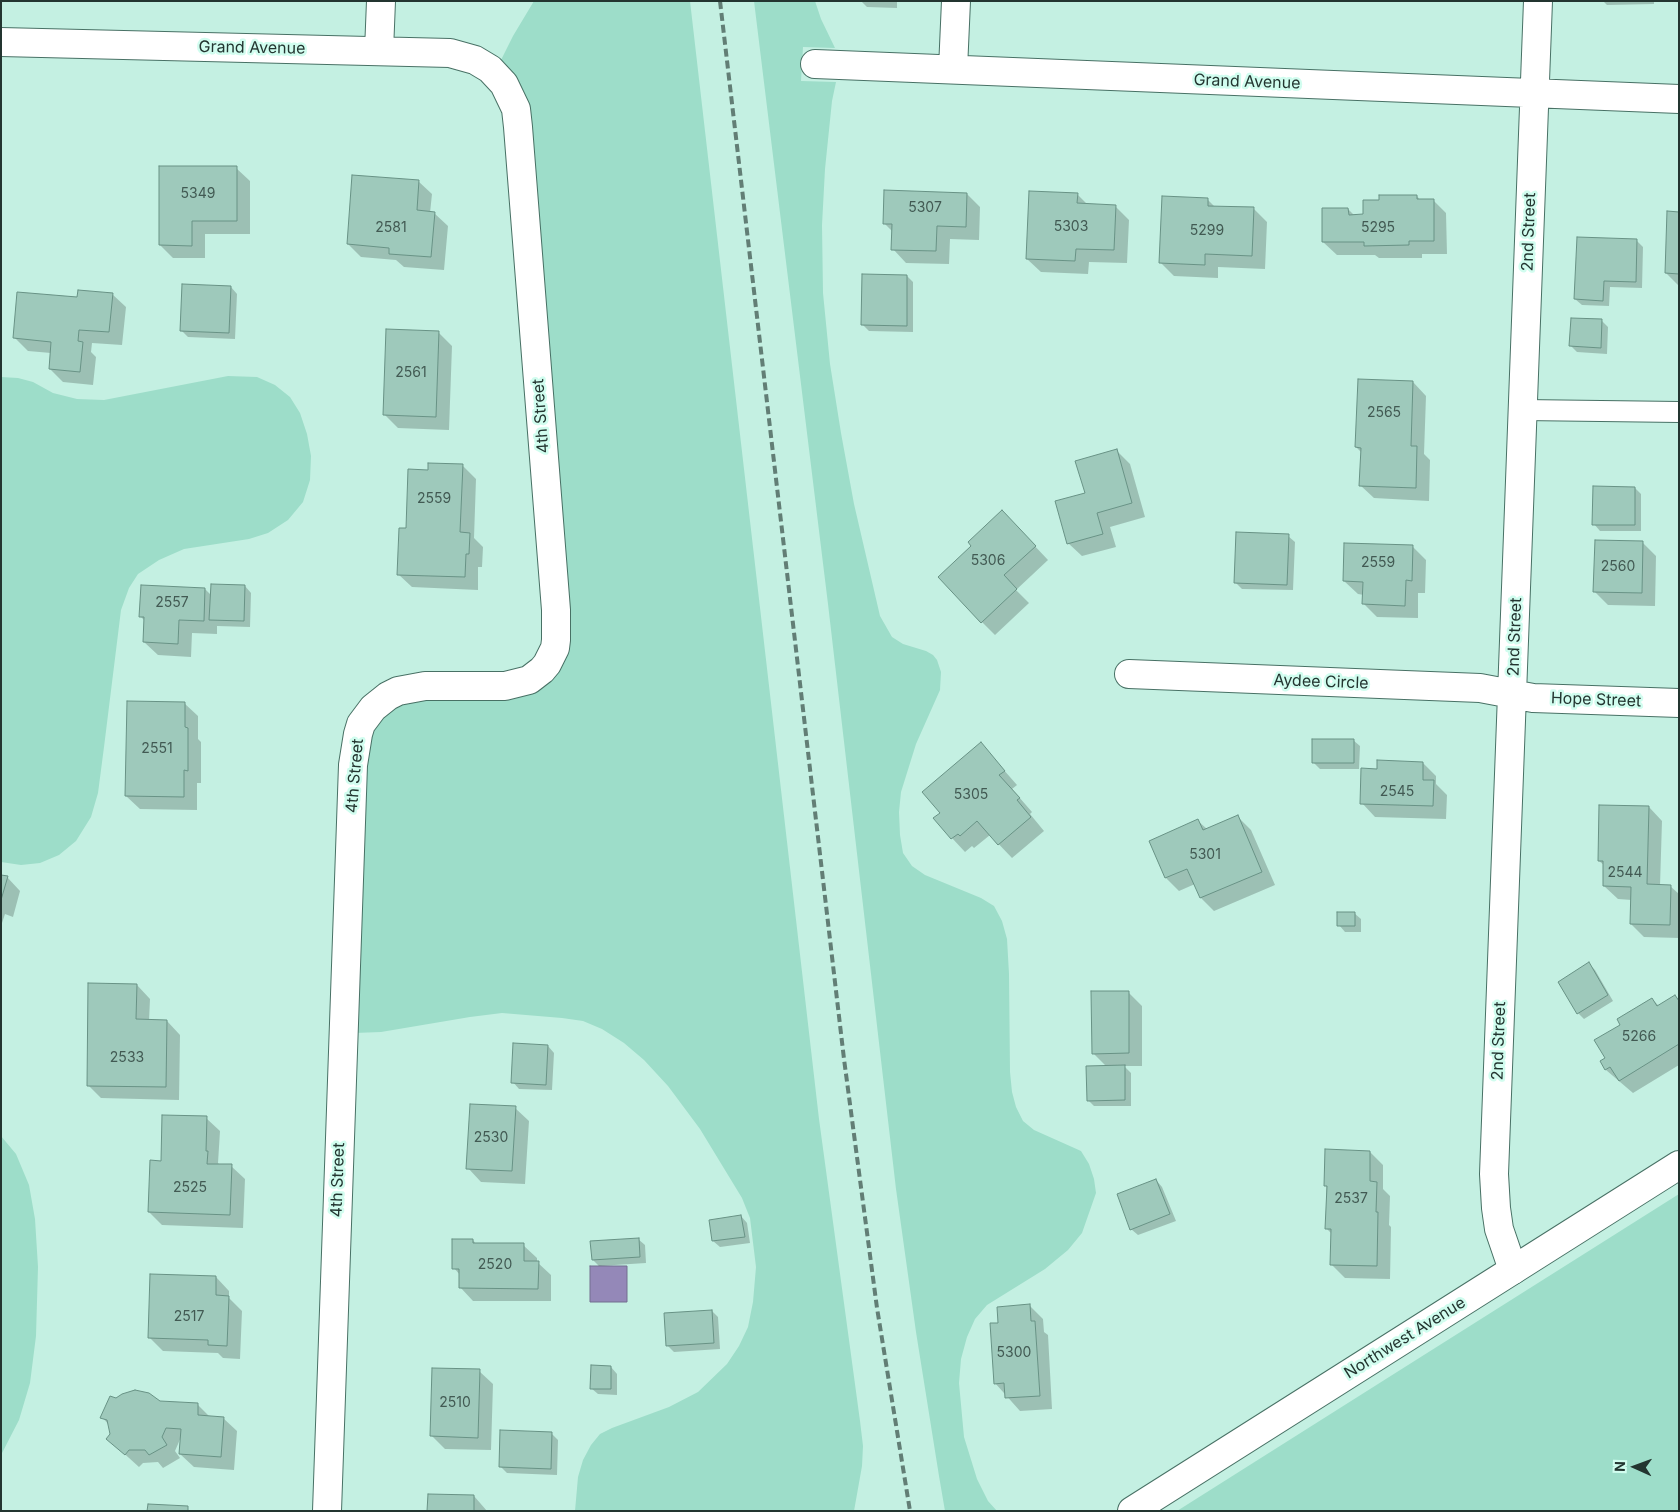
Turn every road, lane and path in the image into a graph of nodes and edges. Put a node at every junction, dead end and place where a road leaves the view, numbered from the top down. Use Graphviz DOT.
graph roads {
  1 [pos="381,1"];
  2 [pos="956,1"];
  3 [pos="1538,1"];
  4 [pos="1,42"];
  5 [pos="379,51"];
  6 [pos="815,64"];
  7 [pos="953,69"];
  8 [pos="498,76"];
  9 [pos="1534,94"];
  10 [pos="1679,99"];
  11 [pos="1523,410"];
  12 [pos="1679,412"];
  13 [pos="1129,674"];
  14 [pos="1513,694"];
  15 [pos="1679,703"];
  16 [pos="1679,1165"];
  17 [pos="1513,1270"];
  18 [pos="327,1511"];
  19 [pos="1132,1511"];
  1 -- 5 [label="street"];
  2 -- 7 [label="street"];
  3 -- 9 [label="street, 2nd Street"];
  4 -- 5 [label="street, Grand Avenue"];
  5 -- 8 [label="street, Grand Avenue"];
  6 -- 7 [label="street, Grand Avenue"];
  7 -- 9 [label="street, Grand Avenue"];
  8 -- 18 [label="street, 4th Street"];
  9 -- 10 [label="street, Grand Avenue"];
  9 -- 11 [label="street, 2nd Street"];
  11 -- 12 [label="lane"];
  11 -- 14 [label="street, 2nd Street"];
  13 -- 14 [label="street, Aydee Circle"];
  14 -- 15 [label="street, Hope Street"];
  14 -- 17 [label="street, 2nd Street"];
  16 -- 17 [label="street, Northwest Avenue"];
  17 -- 19 [label="street, Northwest Avenue"];
}
